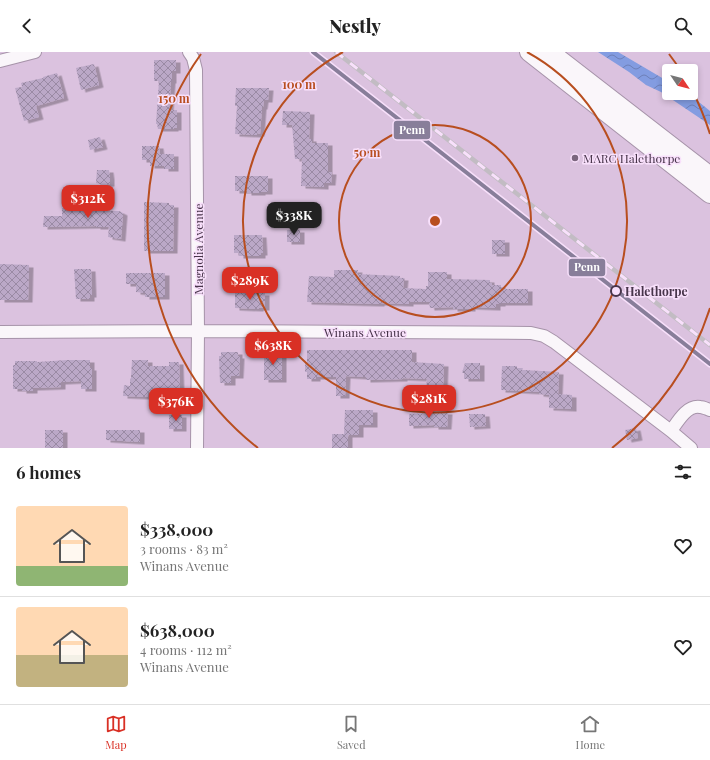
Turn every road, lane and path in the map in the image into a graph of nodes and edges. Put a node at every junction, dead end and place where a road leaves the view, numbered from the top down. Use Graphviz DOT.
graph roads {
  1 [pos="35,52"];
  2 [pos="189,52"];
  3 [pos="529,52"];
  4 [pos="550,52"];
  5 [pos="0,61"];
  6 [pos="710,176"];
  7 [pos="710,194"];
  8 [pos="198,331"];
  9 [pos="0,332"];
  10 [pos="710,410"];
  11 [pos="671,431"];
  12 [pos="197,448"];
  13 [pos="692,448"];
  1 -- 5 [label="street"];
  2 -- 8 [label="street, Magnolia Avenue"];
  3 -- 7 [label="main road"];
  4 -- 6 [label="main road"];
  8 -- 9 [label="street, Winans Avenue"];
  8 -- 11 [label="street, Winans Avenue"];
  8 -- 12 [label="street, Magnolia Avenue"];
  10 -- 11 [label="street"];
  11 -- 13 [label="street, Winans Avenue"];
}
